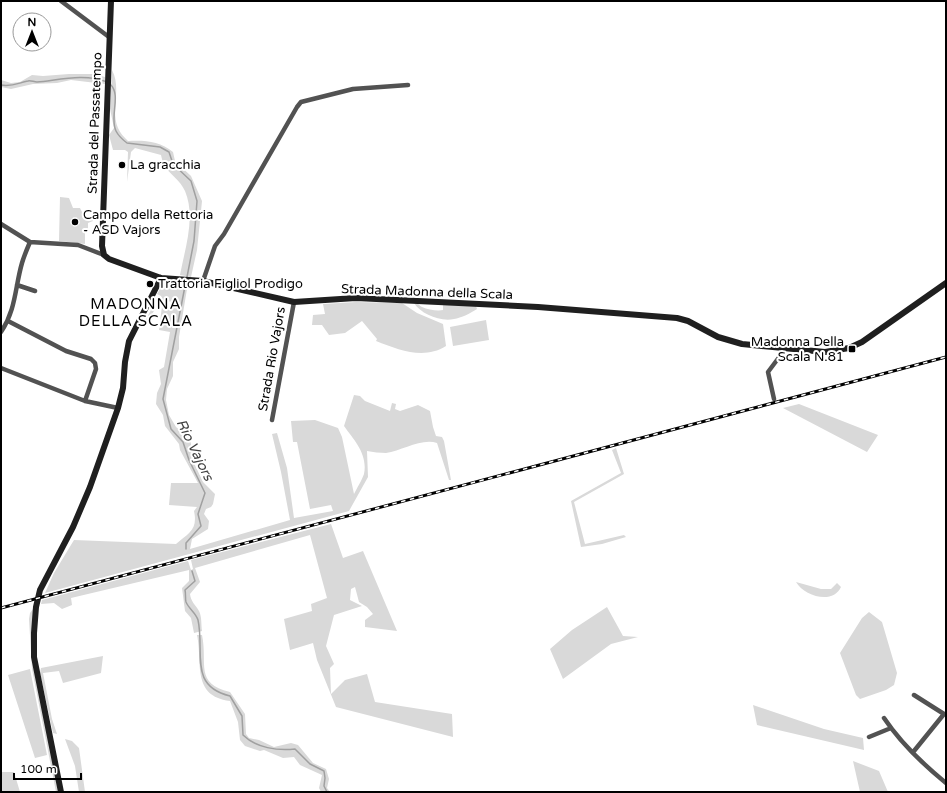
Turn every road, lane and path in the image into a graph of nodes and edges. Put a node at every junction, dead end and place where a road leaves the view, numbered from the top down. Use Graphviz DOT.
graph roads {
  1 [pos="61,1"];
  2 [pos="111,1"];
  3 [pos="109,37"];
  4 [pos="408,86"];
  5 [pos="1,225"];
  6 [pos="30,242"];
  7 [pos="104,255"];
  8 [pos="161,278"];
  9 [pos="203,281"];
  10 [pos="946,283"];
  11 [pos="17,285"];
  12 [pos="34,291"];
  13 [pos="294,302"];
  14 [pos="8,321"];
  15 [pos="1,332"];
  16 [pos="786,348"];
  17 [pos="1,368"];
  18 [pos="774,399"];
  19 [pos="85,401"];
  20 [pos="118,408"];
  21 [pos="272,420"];
  22 [pos="914,695"];
  23 [pos="884,718"];
  24 [pos="891,728"];
  25 [pos="869,737"];
  26 [pos="914,751"];
  27 [pos="946,783"];
  28 [pos="61,792"];
  1 -- 3 [label="street"];
  2 -- 3 [label="street, Strada del Passatempo"];
  3 -- 7 [label="street, Strada del Passatempo"];
  4 -- 9 [label="street"];
  5 -- 6 [label="street"];
  6 -- 7 [label="street"];
  6 -- 11 [label="street"];
  7 -- 8 [label="street"];
  8 -- 9 [label="street, Strada Madonna della Scala"];
  8 -- 20 [label="street"];
  9 -- 13 [label="street, Strada Madonna della Scala"];
  10 -- 16 [label="street, Strada Madonna della Scala"];
  11 -- 12 [label="street"];
  11 -- 14 [label="street"];
  13 -- 16 [label="street, Strada Madonna della Scala"];
  13 -- 21 [label="street, Strada Rio Vajors"];
  14 -- 15 [label="street"];
  14 -- 19 [label="street"];
  16 -- 18 [label="street"];
  17 -- 19 [label="street"];
  19 -- 20 [label="street"];
  20 -- 28 [label="street"];
  22 -- 26 [label="street"];
  23 -- 24 [label="street"];
  24 -- 25 [label="street"];
  24 -- 26 [label="street"];
  26 -- 27 [label="street"];
}
